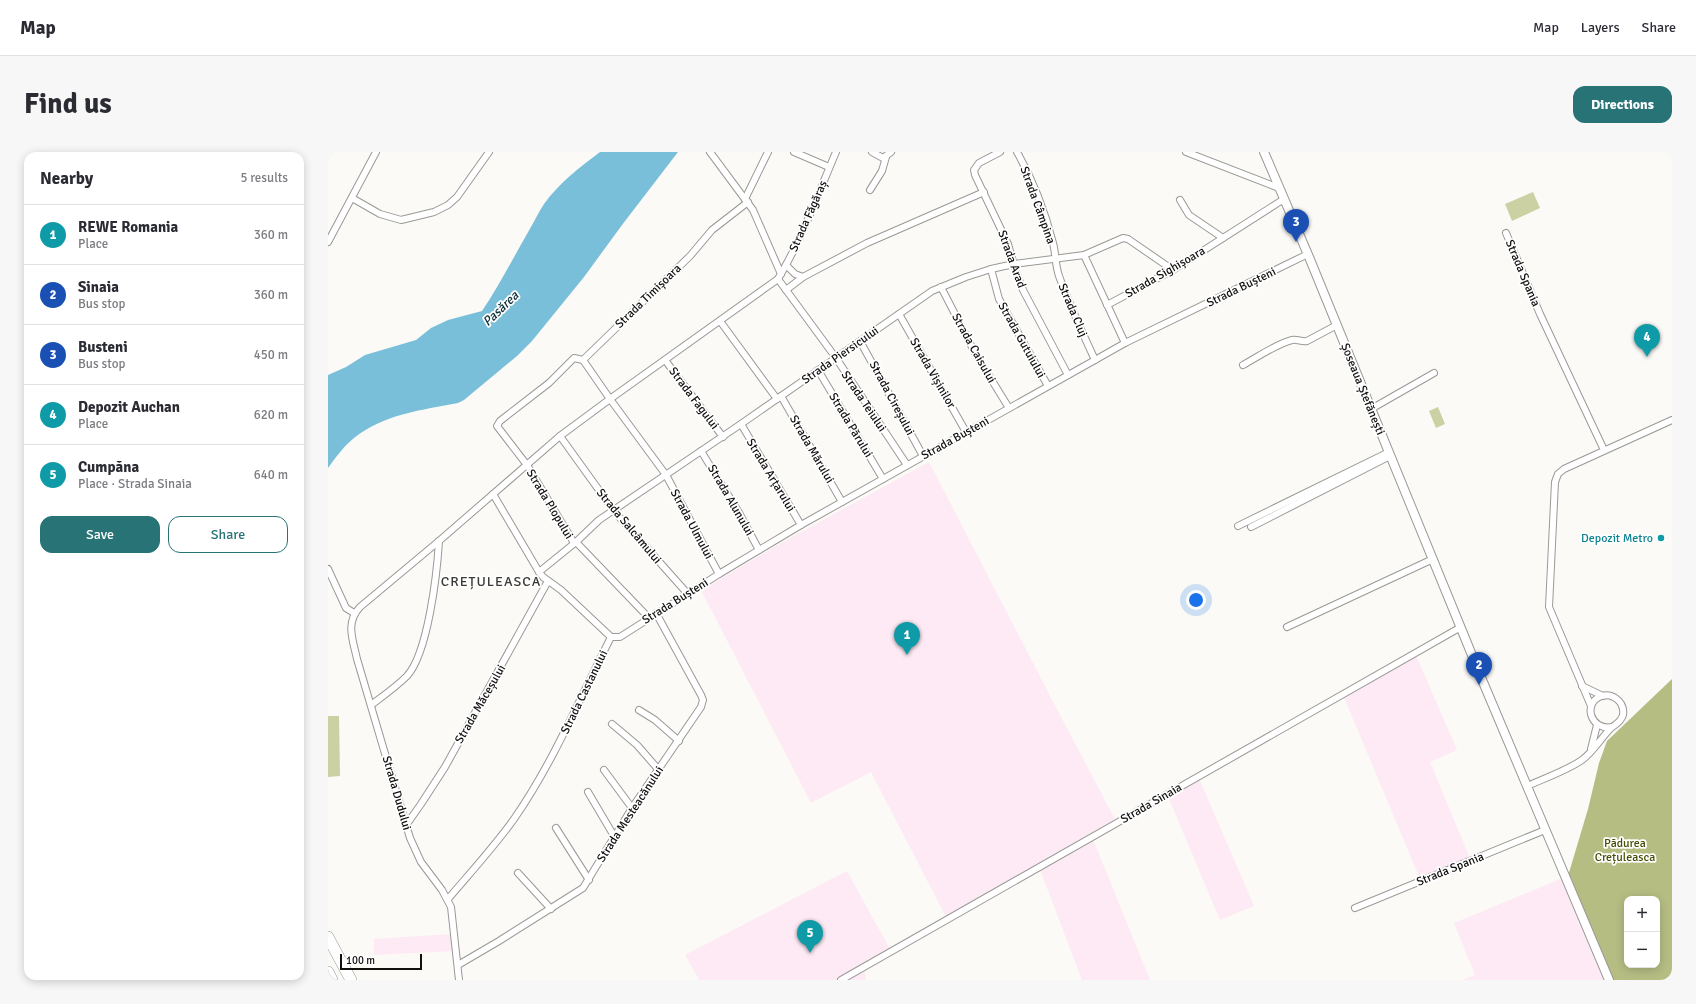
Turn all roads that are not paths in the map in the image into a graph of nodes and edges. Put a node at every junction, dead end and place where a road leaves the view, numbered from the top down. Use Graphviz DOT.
graph roads {
  1 [pos="376,152"];
  2 [pos="489,152"];
  3 [pos="710,152"];
  4 [pos="768,152"];
  5 [pos="794,152"];
  6 [pos="836,152"];
  7 [pos="872,152"];
  8 [pos="1000,152"];
  9 [pos="1018,152"];
  10 [pos="1186,152"];
  11 [pos="1264,152"];
  12 [pos="888,154"];
  13 [pos="829,167"];
  14 [pos="1279,188"];
  15 [pos="870,190"];
  16 [pos="984,192"];
  17 [pos="352,198"];
  18 [pos="1284,199"];
  19 [pos="747,200"];
  20 [pos="1180,200"];
  21 [pos="1506,233"];
  22 [pos="1223,238"];
  23 [pos="328,242"];
  24 [pos="1308,254"];
  25 [pos="1084,255"];
  26 [pos="1054,260"];
  27 [pos="1014,264"];
  28 [pos="786,265"];
  29 [pos="990,269"];
  30 [pos="1173,270"];
  31 [pos="779,276"];
  32 [pos="803,277"];
  33 [pos="940,287"];
  34 [pos="786,290"];
  35 [pos="1107,305"];
  36 [pos="899,314"];
  37 [pos="720,321"];
  38 [pos="1337,325"];
  39 [pos="860,340"];
  40 [pos="1125,343"];
  41 [pos="836,358"];
  42 [pos="583,360"];
  43 [pos="665,360"];
  44 [pos="1095,360"];
  45 [pos="1243,365"];
  46 [pos="818,370"];
  47 [pos="1434,373"];
  48 [pos="1068,375"];
  49 [pos="1048,386"];
  50 [pos="779,397"];
  51 [pos="610,399"];
  52 [pos="1009,408"];
  53 [pos="1371,409"];
  54 [pos="1672,420"];
  55 [pos="741,424"];
  56 [pos="966,432"];
  57 [pos="560,436"];
  58 [pos="723,437"];
  59 [pos="1604,450"];
  60 [pos="701,451"];
  61 [pos="1389,454"];
  62 [pos="923,456"];
  63 [pos="527,465"];
  64 [pos="907,465"];
  65 [pos="666,475"];
  66 [pos="883,479"];
  67 [pos="493,494"];
  68 [pos="842,502"];
  69 [pos="614,511"];
  70 [pos="801,525"];
  71 [pos="1238,526"];
  72 [pos="1251,527"];
  73 [pos="439,541"];
  74 [pos="575,543"];
  75 [pos="759,550"];
  76 [pos="1433,560"];
  77 [pos="328,569"];
  78 [pos="539,572"];
  79 [pos="719,574"];
  80 [pos="548,581"];
  81 [pos="687,593"];
  82 [pos="354,613"];
  83 [pos="656,613"];
  84 [pos="648,618"];
  85 [pos="1287,627"];
  86 [pos="1461,627"];
  87 [pos="611,637"];
  88 [pos="1582,686"];
  89 [pos="1603,696"];
  90 [pos="371,705"];
  91 [pos="1591,706"];
  92 [pos="639,710"];
  93 [pos="612,724"];
  94 [pos="1597,725"];
  95 [pos="1612,727"];
  96 [pos="679,741"];
  97 [pos="1591,751"];
  98 [pos="658,769"];
  99 [pos="604,770"];
  100 [pos="1527,786"];
  101 [pos="588,792"];
  102 [pos="632,808"];
  103 [pos="407,824"];
  104 [pos="556,828"];
  105 [pos="1545,830"];
  106 [pos="614,836"];
  107 [pos="518,873"];
  108 [pos="589,880"];
  109 [pos="448,899"];
  110 [pos="1355,908"];
  111 [pos="551,909"];
  112 [pos="328,937"];
  113 [pos="458,965"];
  114 [pos="328,972"];
  115 [pos="332,980"];
  116 [pos="351,980"];
  117 [pos="459,980"];
  118 [pos="841,980"];
  119 [pos="1608,980"];
  1 -- 17 [label="street"];
  2 -- 17 [label="street"];
  3 -- 19 [label="street, Strada Teiului"];
  4 -- 19 [label="street, Strada Timișoara"];
  5 -- 13 [label="street"];
  6 -- 13 [label="street, Strada Făgăraș"];
  7 -- 12 [label="street"];
  8 -- 16 [label="street, Strada Arad"];
  9 -- 26 [label="street, Strada Câmpina"];
  10 -- 14 [label="street"];
  11 -- 14 [label="main road, Șoseaua Ștefănești"];
  12 -- 15 [label="street"];
  13 -- 28 [label="street, Strada Făgăraș"];
  14 -- 18 [label="main road, Șoseaua Ștefănești"];
  16 -- 27 [label="street, Strada Arad"];
  16 -- 32 [label="street"];
  17 -- 23 [label="street"];
  18 -- 22 [label="street, Strada Sighișoara"];
  18 -- 24 [label="main road, Șoseaua Ștefănești"];
  19 -- 31 [label="street, Strada Teiului"];
  19 -- 42 [label="street, Strada Timișoara"];
  20 -- 22 [label="street, Strada Sighișoara"];
  21 -- 59 [label="street, Strada Spania"];
  22 -- 30 [label="street, Strada Sighișoara"];
  24 -- 38 [label="main road, Șoseaua Ștefănești"];
  24 -- 40 [label="street, Strada Bușteni"];
  25 -- 26 [label="street, Strada Piersicului"];
  25 -- 30 [label="street, Strada Piersicului"];
  25 -- 35 [label="street"];
  26 -- 27 [label="street, Strada Piersicului"];
  26 -- 44 [label="street, Strada Cluj"];
  27 -- 29 [label="street, Strada Piersicului"];
  27 -- 48 [label="street, Strada Arad"];
  28 -- 31 [label="street, Strada Făgăraș"];
  28 -- 32 [label="street"];
  29 -- 33 [label="street, Strada Piersicului"];
  29 -- 49 [label="street, Strada Gutuiului"];
  30 -- 35 [label="street, Strada Sighișoara"];
  31 -- 34 [label="street, Strada Teiului"];
  31 -- 37 [label="street"];
  32 -- 34 [label="street"];
  33 -- 36 [label="street, Strada Piersicului"];
  33 -- 52 [label="street, Strada Caisului"];
  34 -- 41 [label="street, Strada Teiului"];
  35 -- 40 [label="street"];
  36 -- 39 [label="street, Strada Piersicului"];
  36 -- 56 [label="street, Strada Vișinilor"];
  37 -- 43 [label="street"];
  37 -- 50 [label="street, Strada Mărului"];
  38 -- 45 [label="street"];
  38 -- 53 [label="main road, Șoseaua Ștefănești"];
  39 -- 41 [label="street, Strada Piersicului"];
  39 -- 62 [label="street, Strada Cireșului"];
  40 -- 44 [label="street, Strada Bușteni"];
  41 -- 46 [label="street, Strada Piersicului"];
  41 -- 64 [label="street, Strada Teiului"];
  42 -- 51 [label="street"];
  42 -- 63 [label="street, Strada Plopului"];
  43 -- 51 [label="street"];
  43 -- 58 [label="street, Strada Fagului"];
  44 -- 48 [label="street, Strada Bușteni"];
  46 -- 50 [label="street, Strada Piersicului"];
  46 -- 66 [label="street, Strada Părului"];
  47 -- 53 [label="street"];
  48 -- 49 [label="street, Strada Bușteni"];
  49 -- 52 [label="street, Strada Bușteni"];
  50 -- 55 [label="street, Strada Piersicului"];
  50 -- 68 [label="street, Strada Mărului"];
  51 -- 57 [label="street"];
  51 -- 65 [label="street, Strada Ulmului"];
  52 -- 56 [label="street, Strada Bușteni"];
  53 -- 61 [label="main road, Șoseaua Ștefănești"];
  54 -- 59 [label="street"];
  55 -- 58 [label="street, Strada Piersicului"];
  55 -- 70 [label="street, Strada Arțarului"];
  56 -- 62 [label="street, Strada Bușteni"];
  57 -- 63 [label="street"];
  57 -- 69 [label="street, Strada Salcâmului"];
  58 -- 60 [label="street, Strada Piersicului"];
  59 -- 88 [label="street"];
  60 -- 65 [label="street, Strada Piersicului"];
  60 -- 75 [label="street, Strada Alunului"];
  61 -- 71 [label="street"];
  61 -- 72 [label="street"];
  61 -- 76 [label="main road, Șoseaua Ștefănești"];
  62 -- 64 [label="street, Strada Bușteni"];
  63 -- 67 [label="street"];
  63 -- 74 [label="street, Strada Plopului"];
  64 -- 66 [label="street, Strada Bușteni"];
  65 -- 69 [label="street, Strada Piersicului"];
  65 -- 79 [label="street, Strada Ulmului"];
  66 -- 68 [label="street, Strada Bușteni"];
  67 -- 73 [label="street"];
  67 -- 78 [label="street, Strada Castanului"];
  68 -- 70 [label="street, Strada Bușteni"];
  69 -- 74 [label="street, Strada Piersicului"];
  69 -- 81 [label="street, Strada Salcâmului"];
  70 -- 75 [label="street, Strada Bușteni"];
  73 -- 82 [label="street"];
  73 -- 90 [label="street"];
  74 -- 78 [label="street, Strada Piersicului"];
  74 -- 84 [label="street, Strada Plopului"];
  75 -- 79 [label="street, Strada Bușteni"];
  76 -- 85 [label="street"];
  76 -- 86 [label="main road, Șoseaua Ștefănești"];
  77 -- 82 [label="street"];
  78 -- 80 [label="street, Strada Castanului"];
  79 -- 81 [label="street, Strada Bușteni"];
  80 -- 87 [label="street, Strada Castanului"];
  80 -- 103 [label="street, Strada Măceșului"];
  81 -- 83 [label="street, Strada Bușteni"];
  82 -- 90 [label="street, Strada Dudului"];
  83 -- 84 [label="street, Strada Bușteni"];
  83 -- 96 [label="street, Strada Mesteacănului"];
  84 -- 87 [label="street, Strada Bușteni"];
  86 -- 100 [label="main road, Șoseaua Ștefănești"];
  86 -- 118 [label="street, Strada Sinaia"];
  87 -- 109 [label="street, Strada Castanului"];
  88 -- 89 [label="street"];
  88 -- 91 [label="street"];
  89 -- 91 [label="street"];
  89 -- 95 [label="street"];
  90 -- 103 [label="street, Strada Dudului"];
  91 -- 94 [label="street"];
  92 -- 96 [label="street"];
  93 -- 98 [label="street"];
  94 -- 95 [label="street"];
  94 -- 97 [label="street"];
  95 -- 97 [label="street"];
  96 -- 98 [label="street, Strada Mesteacănului"];
  97 -- 100 [label="street"];
  98 -- 102 [label="street, Strada Mesteacănului"];
  99 -- 102 [label="street"];
  100 -- 105 [label="main road, Șoseaua Ștefănești"];
  101 -- 106 [label="street"];
  102 -- 106 [label="street, Strada Mesteacănului"];
  103 -- 109 [label="street, Strada Dudului"];
  104 -- 108 [label="street"];
  105 -- 110 [label="street, Strada Spania"];
  105 -- 119 [label="main road, Șoseaua Ștefănești"];
  106 -- 108 [label="street, Strada Mesteacănului"];
  107 -- 111 [label="street"];
  108 -- 111 [label="street, Strada Mesteacănului"];
  109 -- 113 [label="street, Strada Dudului"];
  111 -- 113 [label="street, Strada Mesteacănului"];
  112 -- 116 [label="highway"];
  113 -- 117 [label="street, Strada Dudului"];
  114 -- 115 [label="highway"];
}
